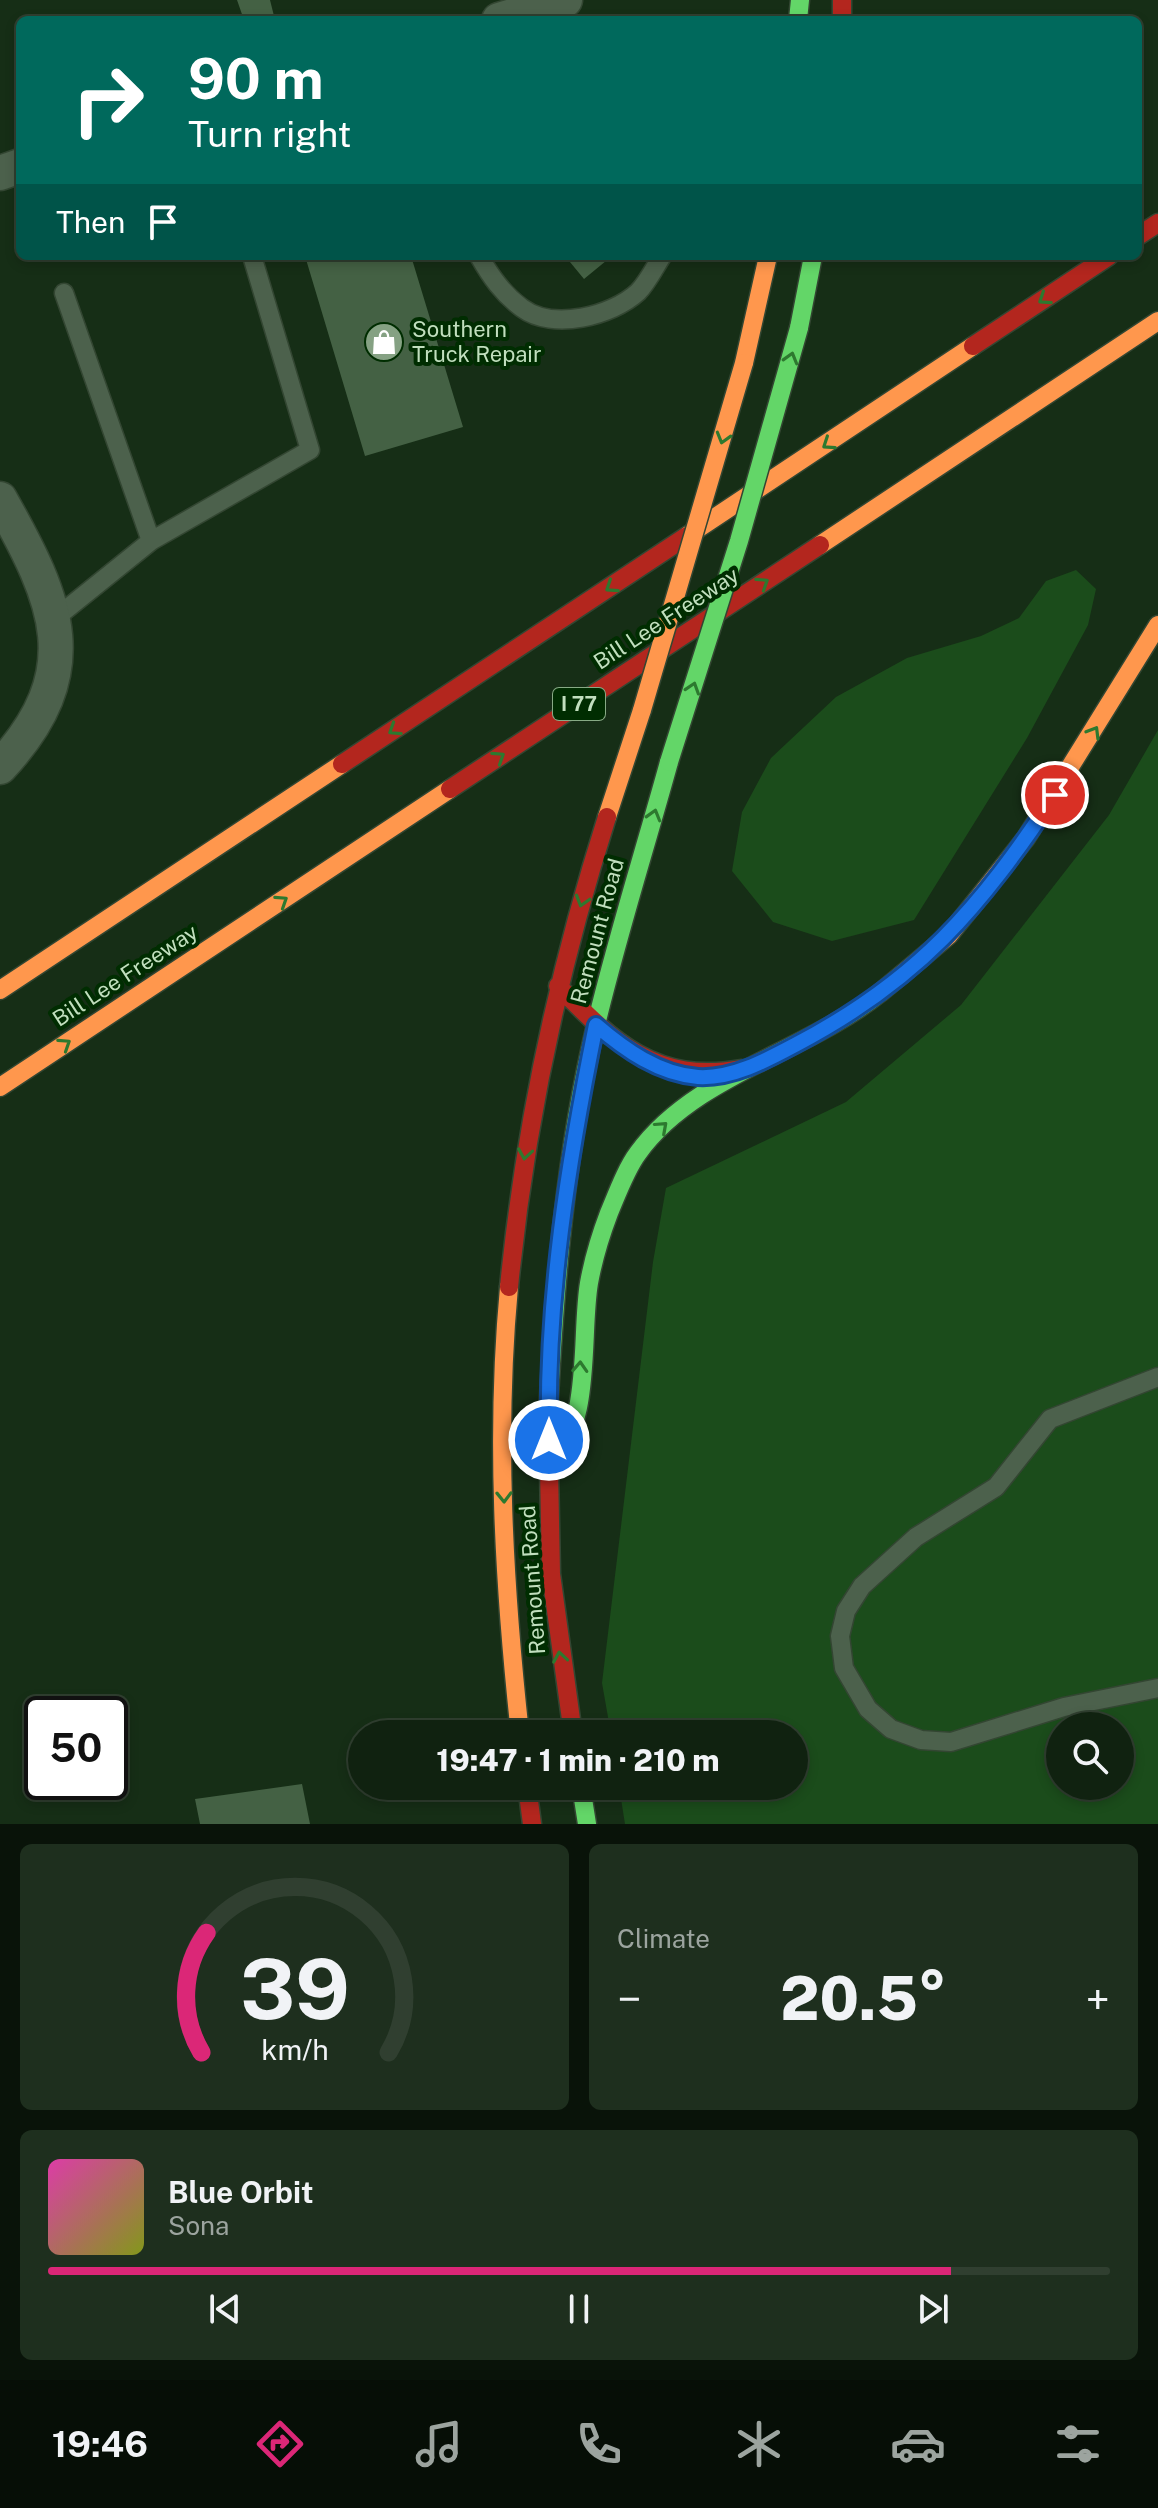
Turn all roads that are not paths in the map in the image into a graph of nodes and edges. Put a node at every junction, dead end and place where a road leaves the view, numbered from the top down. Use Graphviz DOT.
graph roads {
  1 [pos="565,0"];
  2 [pos="512,16"];
  3 [pos="253,260"];
  4 [pos="481,260"];
  5 [pos="659,260"];
  6 [pos="767,260"];
  7 [pos="812,260"];
  8 [pos="1103,260"];
  9 [pos="64,293"];
  10 [pos="1158,321"];
  11 [pos="0,499"];
  12 [pos="151,541"];
  13 [pos="53,620"];
  14 [pos="1158,625"];
  15 [pos="0,767"];
  16 [pos="558,986"];
  17 [pos="0,990"];
  18 [pos="596,1025"];
  19 [pos="767,1059"];
  20 [pos="0,1087"];
  21 [pos="1158,1377"];
  22 [pos="549,1462"];
  23 [pos="1158,1688"];
  24 [pos="519,1720"];
  25 [pos="571,1720"];
  26 [pos="529,1800"];
  27 [pos="583,1800"];
  28 [pos="532,1824"];
  29 [pos="587,1824"];
  1 -- 2 [label="street"];
  3 -- 12 [label="lane"];
  4 -- 5 [label="lane"];
  6 -- 16 [label="main road, Remount Road, one-way, bridge"];
  18 -- 7 [label="main road, Remount Road, one-way, bridge"];
  8 -- 17 [label="main road, one-way"];
  9 -- 12 [label="lane"];
  20 -- 10 [label="main road, Bill Lee Freeway / I 77, one-way"];
  11 -- 13 [label="street"];
  12 -- 13 [label="lane"];
  13 -- 15 [label="street"];
  19 -- 14 [label="main road, one-way"];
  16 -- 18 [label="main road"];
  16 -- 24 [label="main road, Remount Road, one-way"];
  18 -- 19 [label="main road"];
  18 -- 22 [label="main road, Remount Road"];
  22 -- 19 [label="main road, one-way"];
  21 -- 23 [label="lane"];
  25 -- 22 [label="main road, Remount Road, one-way"];
  26 -- 28 [label="main road"];
  27 -- 29 [label="main road"];
}
